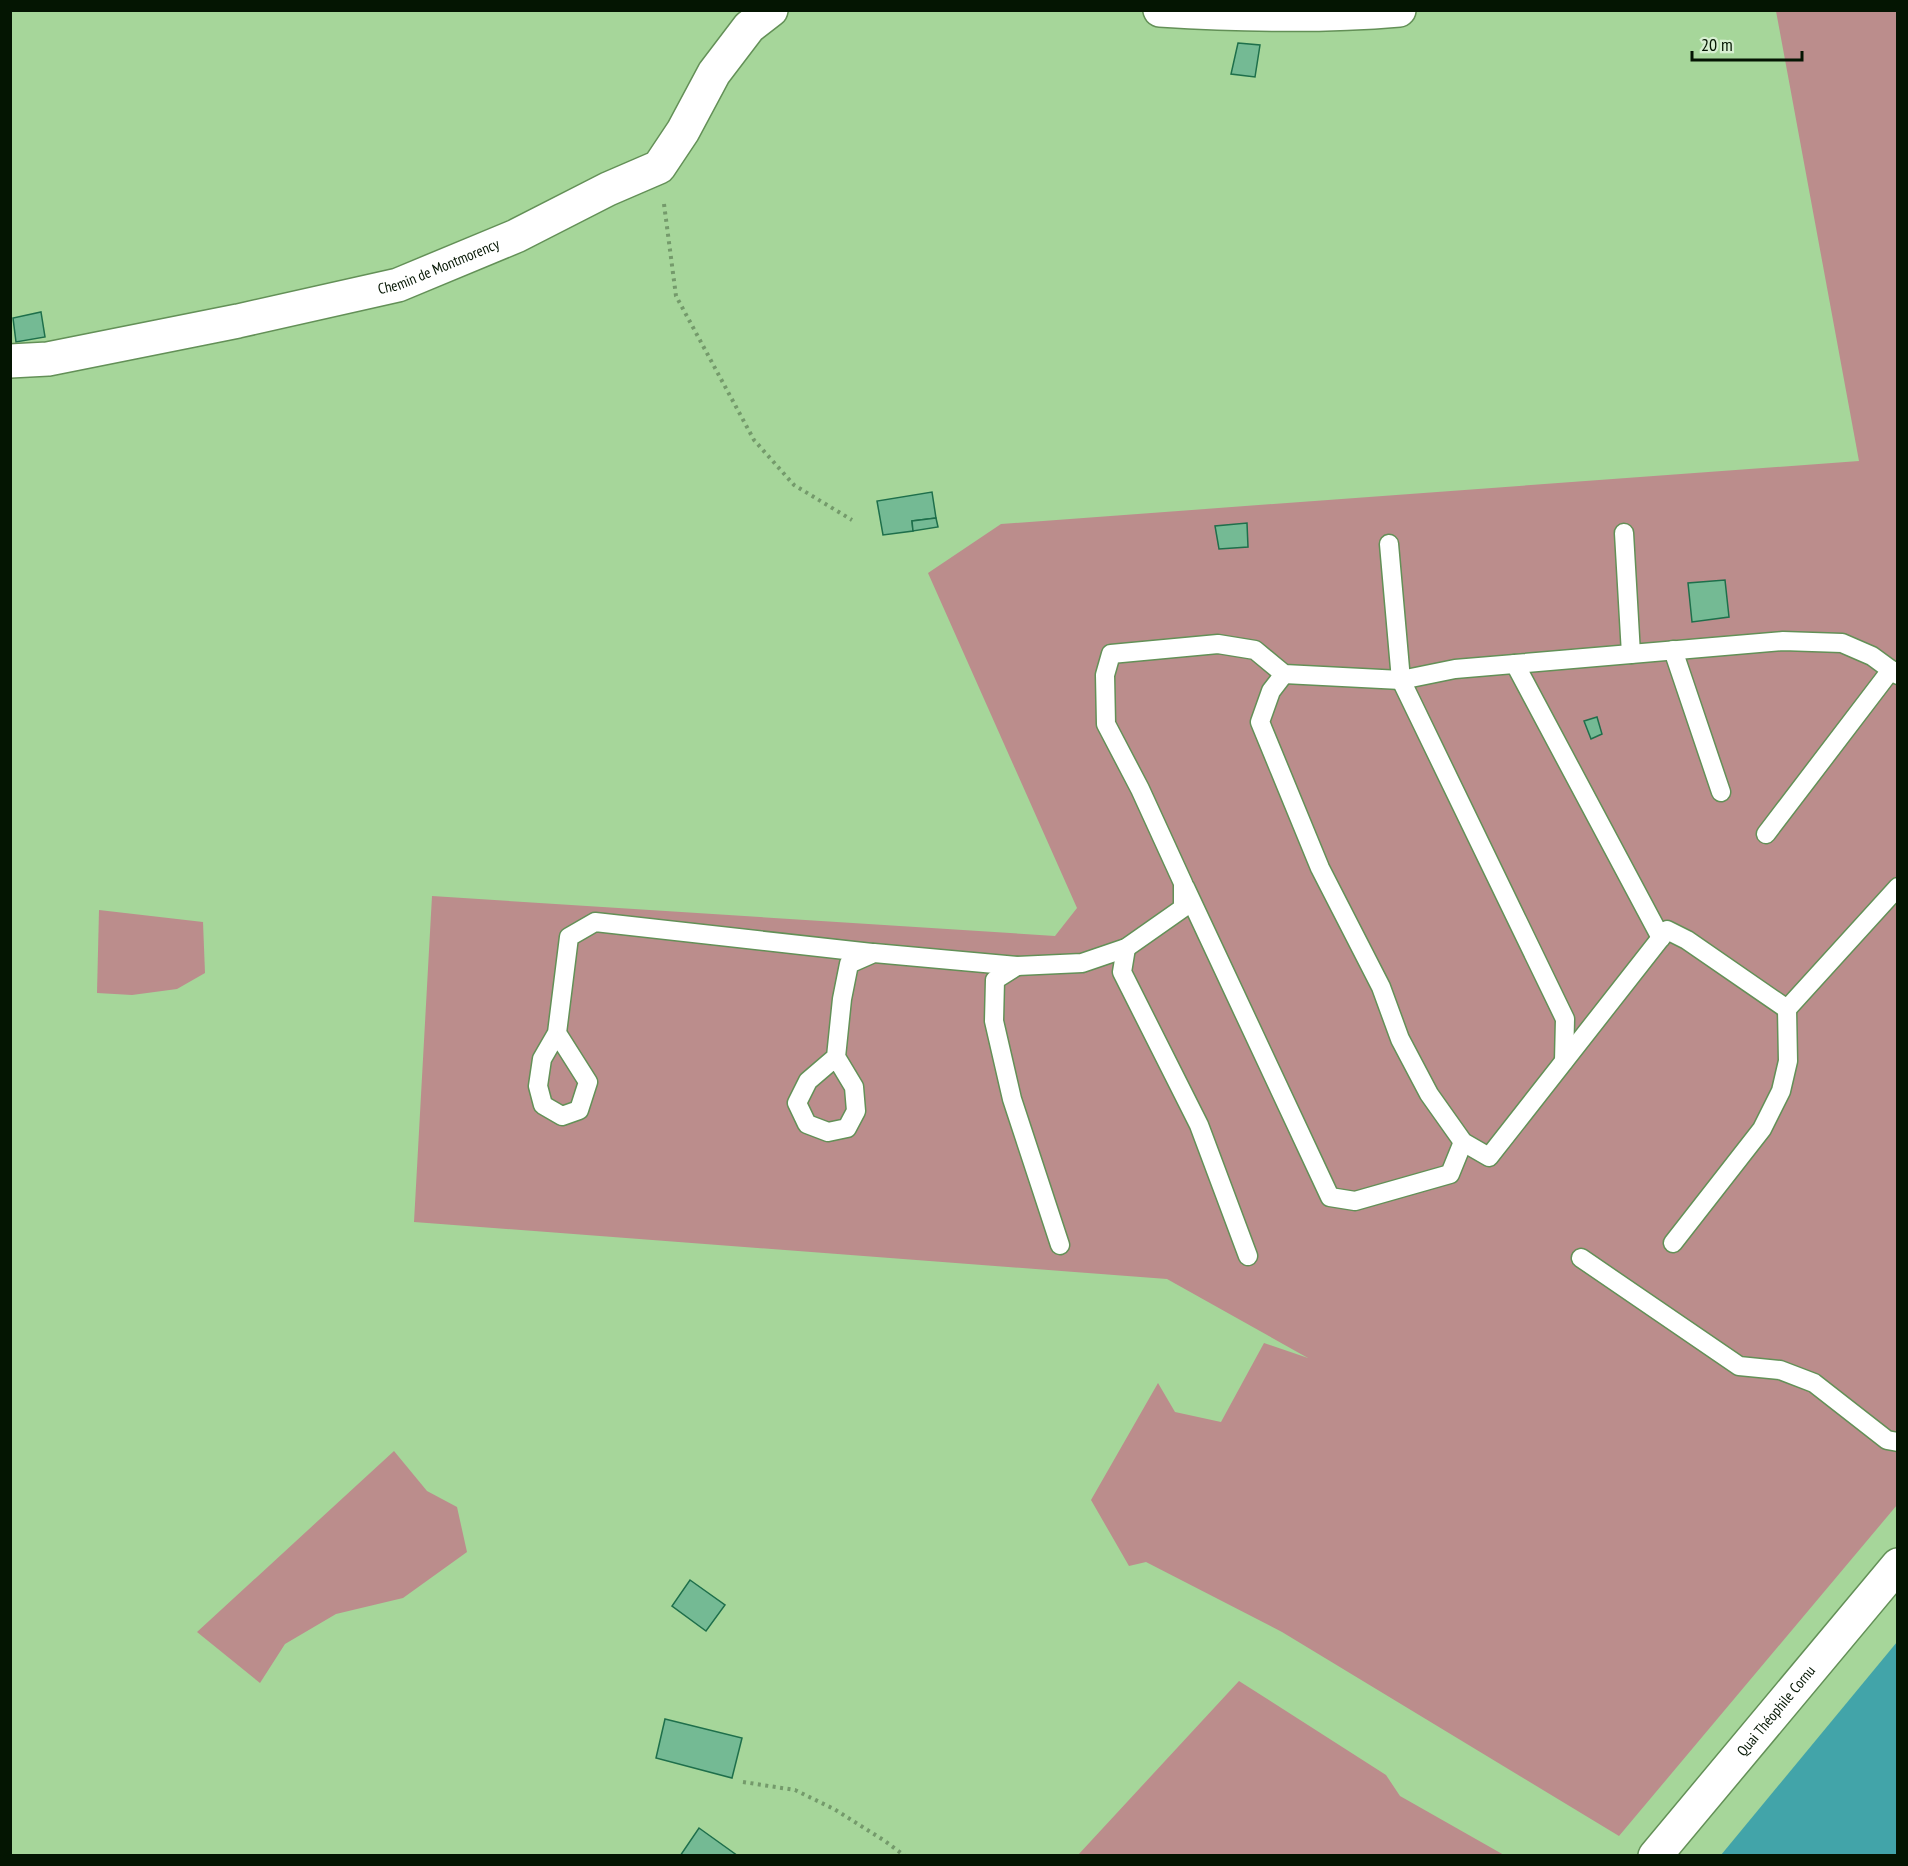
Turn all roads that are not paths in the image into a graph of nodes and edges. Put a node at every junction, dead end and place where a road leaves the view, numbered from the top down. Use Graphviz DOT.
graph roads {
  1 [pos="771,10"];
  2 [pos="1160,10"];
  3 [pos="1399,10"];
  4 [pos="10,361"];
  5 [pos="1624,533"];
  6 [pos="1389,544"];
  7 [pos="1673,650"];
  8 [pos="1631,654"];
  9 [pos="1515,664"];
  10 [pos="1894,673"];
  11 [pos="1284,674"];
  12 [pos="1401,680"];
  13 [pos="1721,792"];
  14 [pos="1766,834"];
  15 [pos="1183,883"];
  16 [pos="1898,887"];
  17 [pos="1661,938"];
  18 [pos="1126,948"];
  19 [pos="874,954"];
  20 [pos="1017,966"];
  21 [pos="1787,1009"];
  22 [pos="557,1033"];
  23 [pos="837,1057"];
  24 [pos="1564,1061"];
  25 [pos="1463,1142"];
  26 [pos="1673,1243"];
  27 [pos="1060,1245"];
  28 [pos="1248,1256"];
  29 [pos="1581,1258"];
  30 [pos="1898,1442"];
  31 [pos="1898,1566"];
  32 [pos="1655,1856"];
  1 -- 4 [label="street, Chemin de Montmorency"];
  2 -- 3 [label="street"];
  5 -- 8 [label="lane"];
  6 -- 12 [label="lane"];
  7 -- 8 [label="lane"];
  7 -- 10 [label="lane"];
  7 -- 13 [label="lane"];
  8 -- 9 [label="lane"];
  9 -- 12 [label="lane"];
  9 -- 17 [label="lane"];
  10 -- 14 [label="lane"];
  11 -- 12 [label="lane"];
  11 -- 15 [label="lane"];
  11 -- 25 [label="lane"];
  12 -- 24 [label="lane"];
  15 -- 18 [label="lane"];
  15 -- 25 [label="lane"];
  16 -- 21 [label="lane"];
  17 -- 21 [label="lane"];
  17 -- 24 [label="lane"];
  18 -- 20 [label="lane"];
  18 -- 28 [label="lane"];
  19 -- 20 [label="lane"];
  19 -- 22 [label="lane"];
  19 -- 23 [label="lane"];
  20 -- 27 [label="lane"];
  21 -- 26 [label="lane"];
  24 -- 25 [label="lane"];
  29 -- 30 [label="lane"];
  31 -- 32 [label="street, Quai Théophile Cornu"];
}
